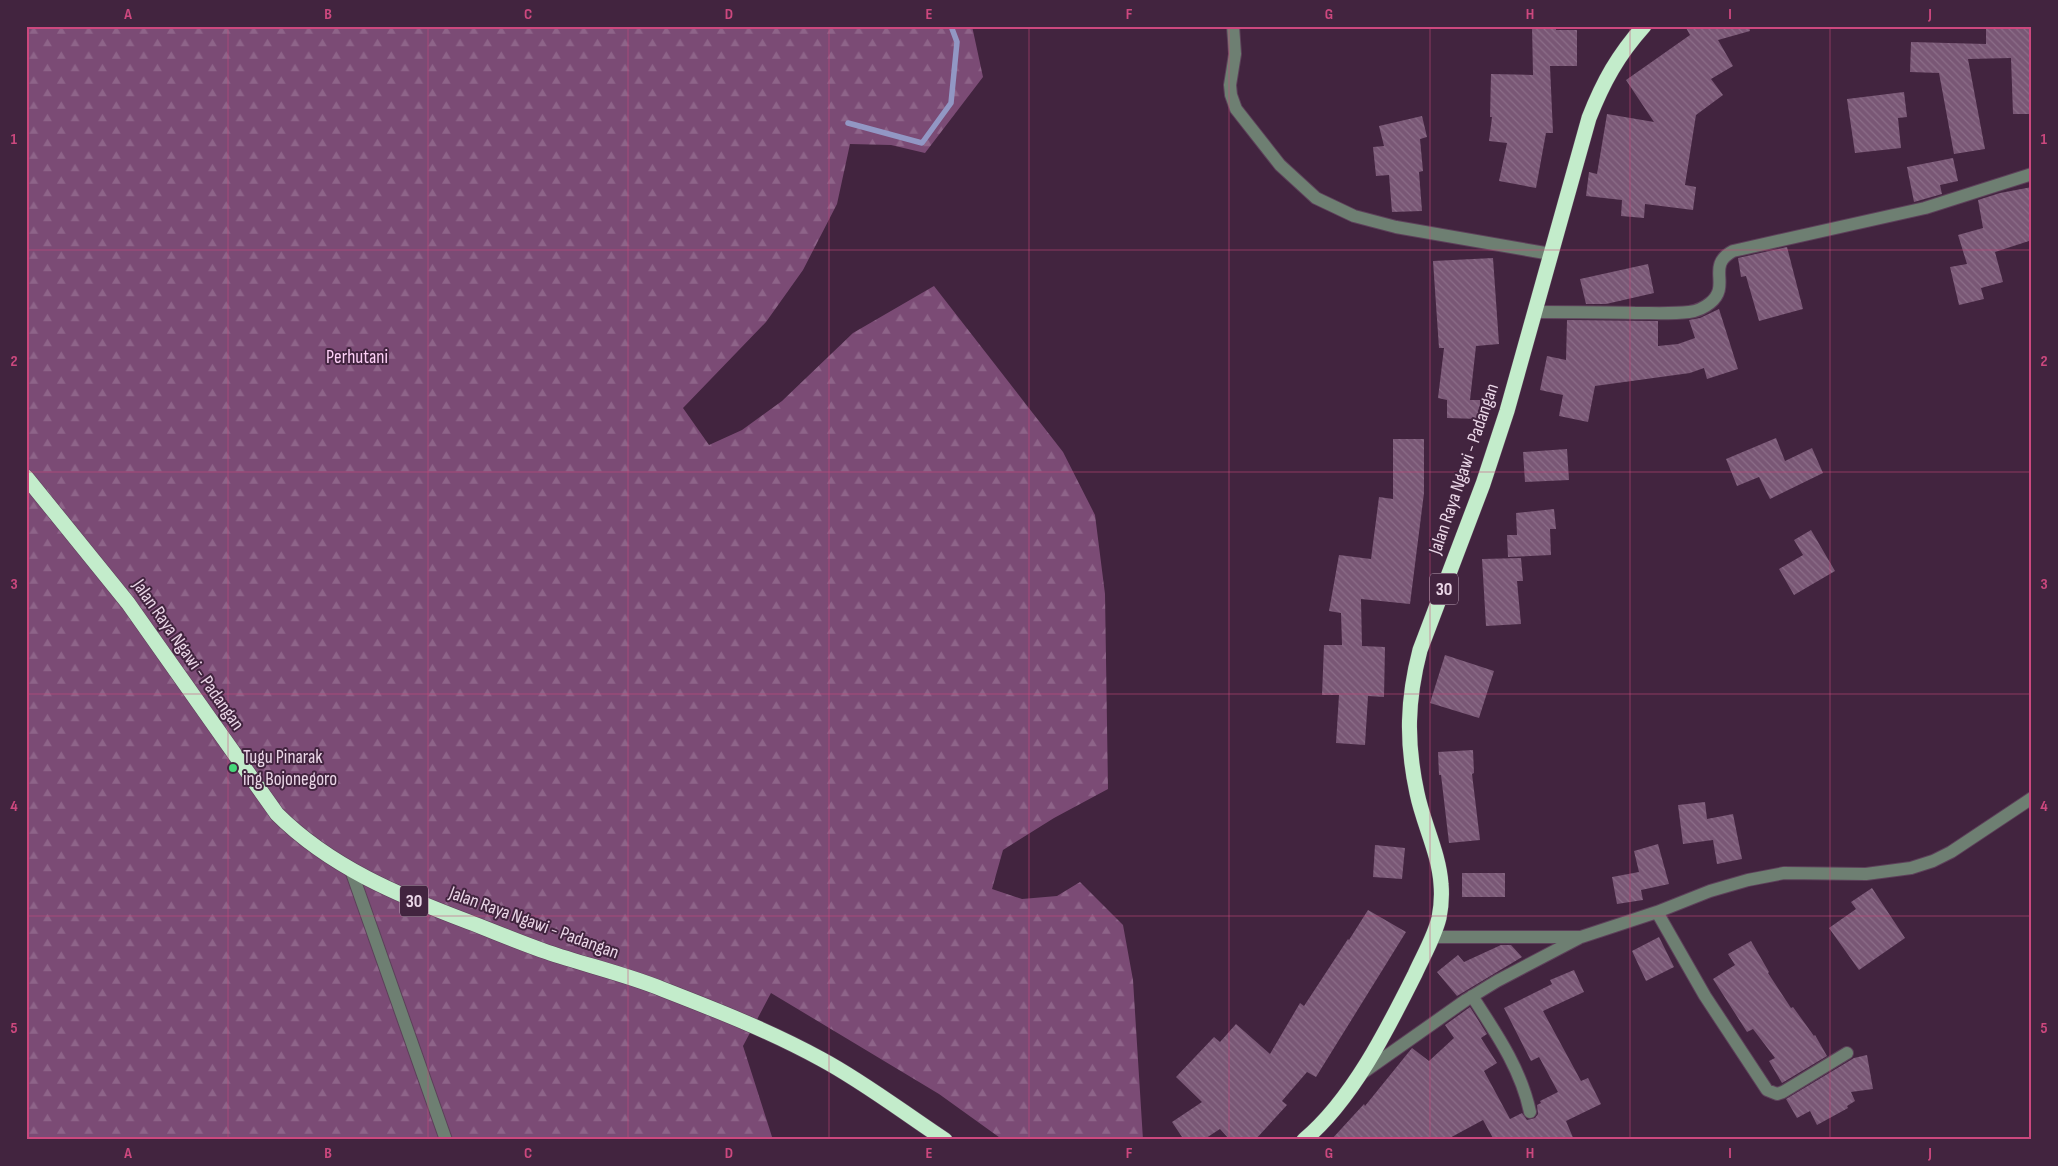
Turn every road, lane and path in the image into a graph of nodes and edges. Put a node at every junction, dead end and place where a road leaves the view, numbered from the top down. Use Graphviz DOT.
graph roads {
  1 [pos="1233,26"];
  2 [pos="1644,26"];
  3 [pos="2032,174"];
  4 [pos="1551,254"];
  5 [pos="1535,312"];
  6 [pos="26,477"];
  7 [pos="2032,798"];
  8 [pos="351,870"];
  9 [pos="1657,912"];
  10 [pos="1432,937"];
  11 [pos="1582,937"];
  12 [pos="1472,996"];
  13 [pos="1847,1053"];
  14 [pos="1360,1075"];
  15 [pos="1530,1112"];
  16 [pos="446,1140"];
  17 [pos="945,1140"];
  18 [pos="1304,1140"];
  1 -- 4 [label="street"];
  2 -- 4 [label="highway, Jalan Raya Ngawi - Padangan / 30"];
  3 -- 5 [label="street"];
  4 -- 5 [label="highway, Jalan Raya Ngawi - Padangan / 30"];
  5 -- 10 [label="highway, Jalan Raya Ngawi - Padangan / 30"];
  6 -- 8 [label="highway, Jalan Raya Ngawi - Padangan / 30"];
  7 -- 9 [label="street"];
  8 -- 16 [label="street"];
  8 -- 17 [label="highway, Jalan Raya Ngawi - Padangan / 30"];
  9 -- 11 [label="street"];
  9 -- 13 [label="street"];
  10 -- 11 [label="street"];
  10 -- 14 [label="highway, Jalan Raya Ngawi - Padangan / 30"];
  11 -- 12 [label="street"];
  12 -- 14 [label="street"];
  12 -- 15 [label="street"];
  14 -- 18 [label="highway, Jalan Raya Ngawi - Padangan / 30"];
}
